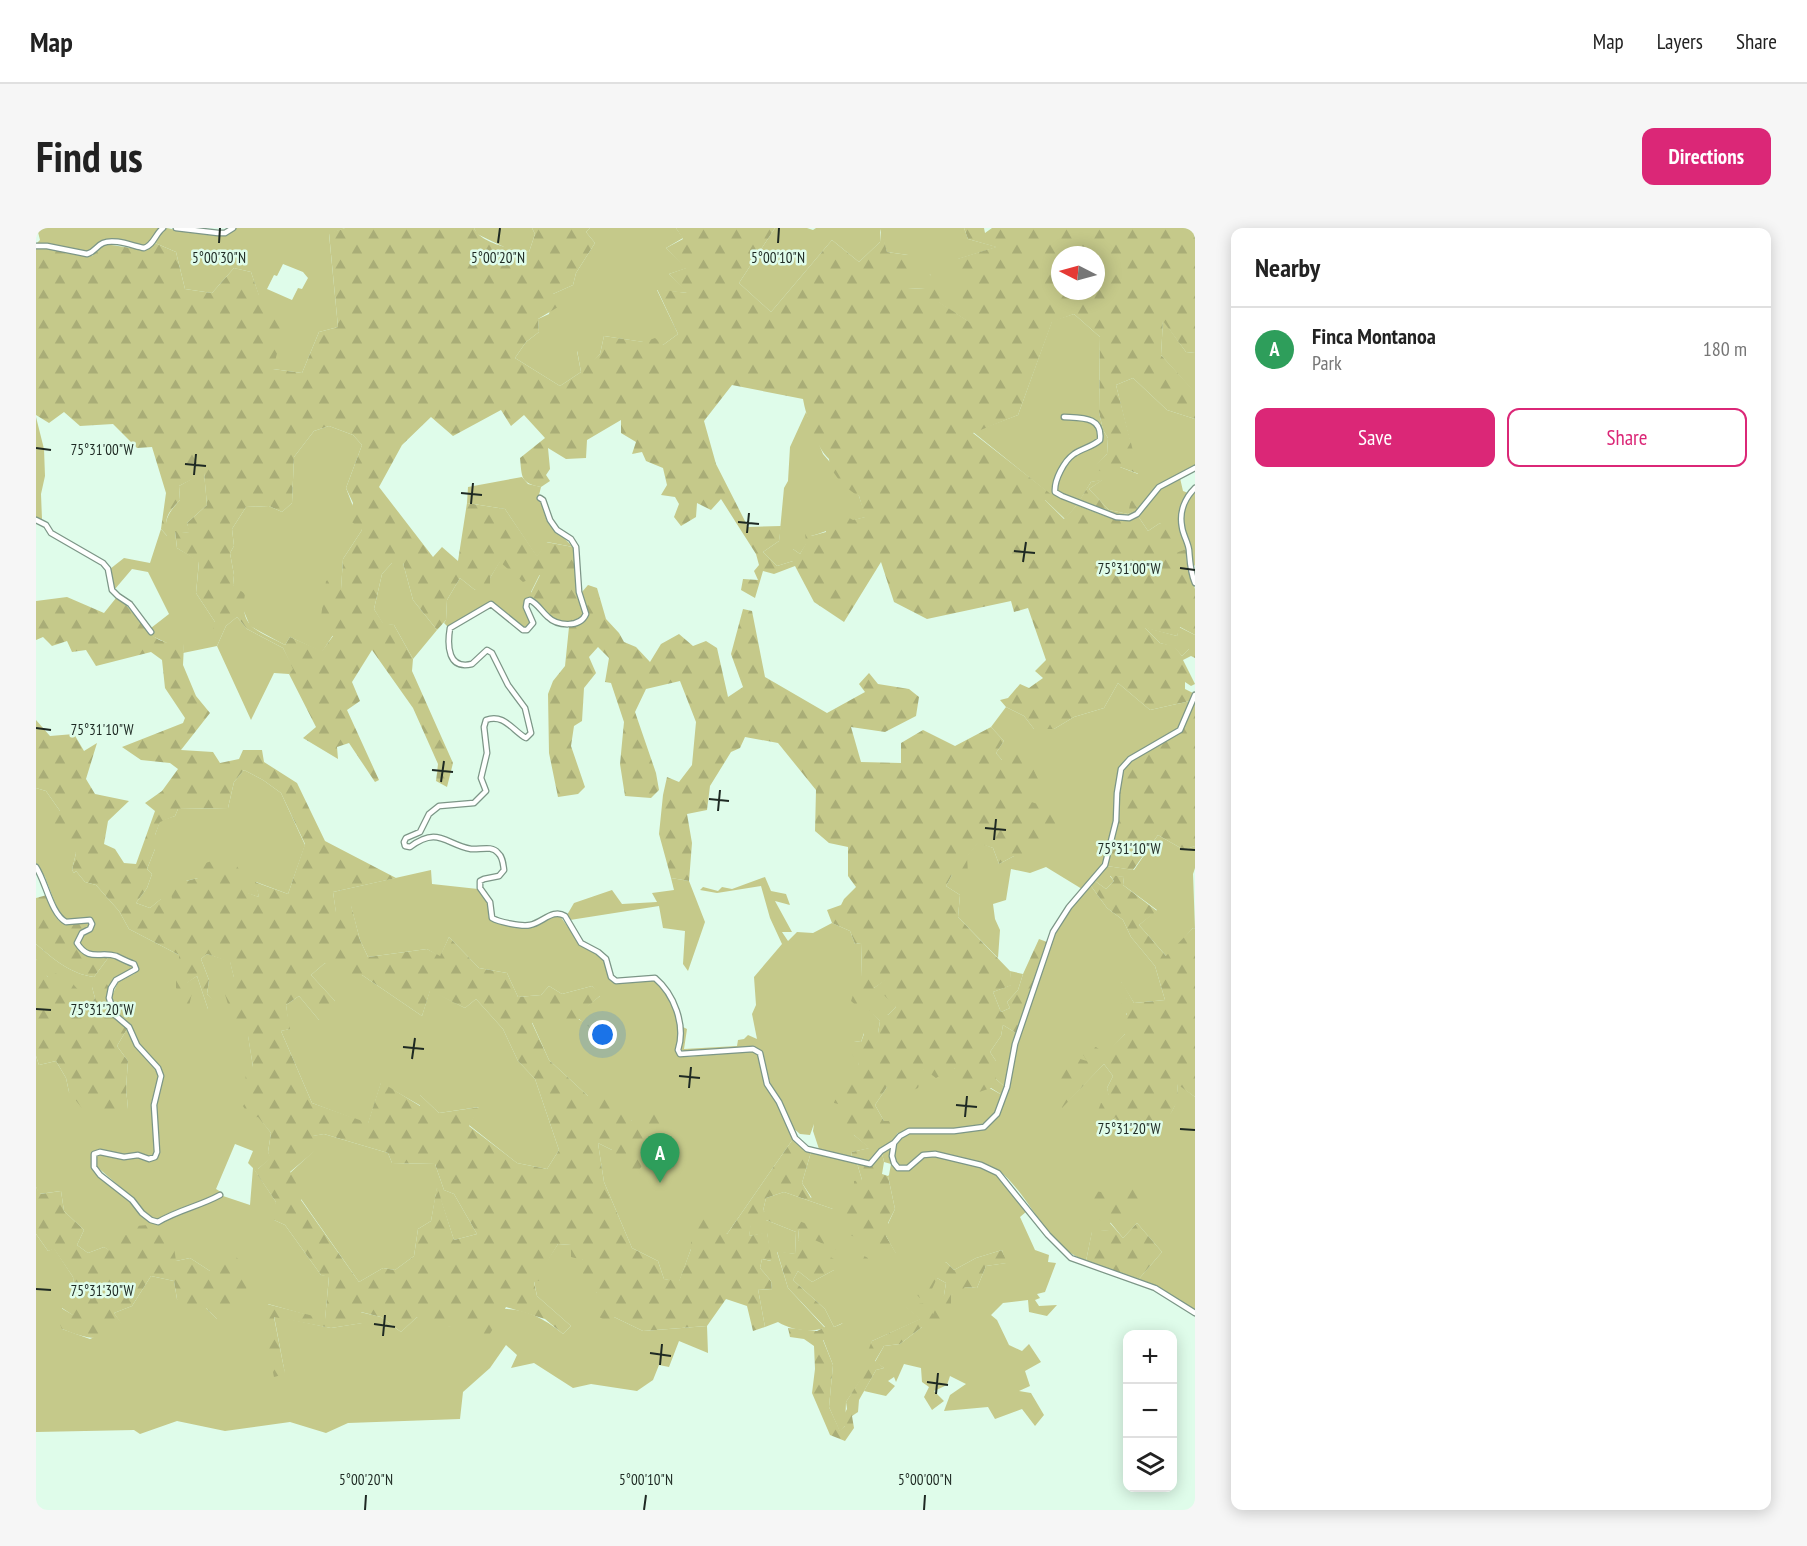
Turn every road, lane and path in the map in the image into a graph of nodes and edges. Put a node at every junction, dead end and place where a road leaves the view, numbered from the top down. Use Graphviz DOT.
graph roads {
  1 [pos="163,228"];
  2 [pos="176,228"];
  3 [pos="233,228"];
  4 [pos="36,246"];
  5 [pos="1064,417"];
  6 [pos="1195,468"];
  7 [pos="1195,488"];
  8 [pos="540,498"];
  9 [pos="36,520"];
  10 [pos="1195,583"];
  11 [pos="151,632"];
  12 [pos="1195,694"];
  13 [pos="36,867"];
  14 [pos="894,1143"];
  15 [pos="220,1195"];
  16 [pos="1195,1313"];
  1 -- 4 [label="street"];
  2 -- 3 [label="street"];
  5 -- 6 [label="street"];
  7 -- 10 [label="street"];
  8 -- 14 [label="street"];
  9 -- 11 [label="street"];
  12 -- 14 [label="street"];
  13 -- 15 [label="street"];
  14 -- 16 [label="street"];
}
